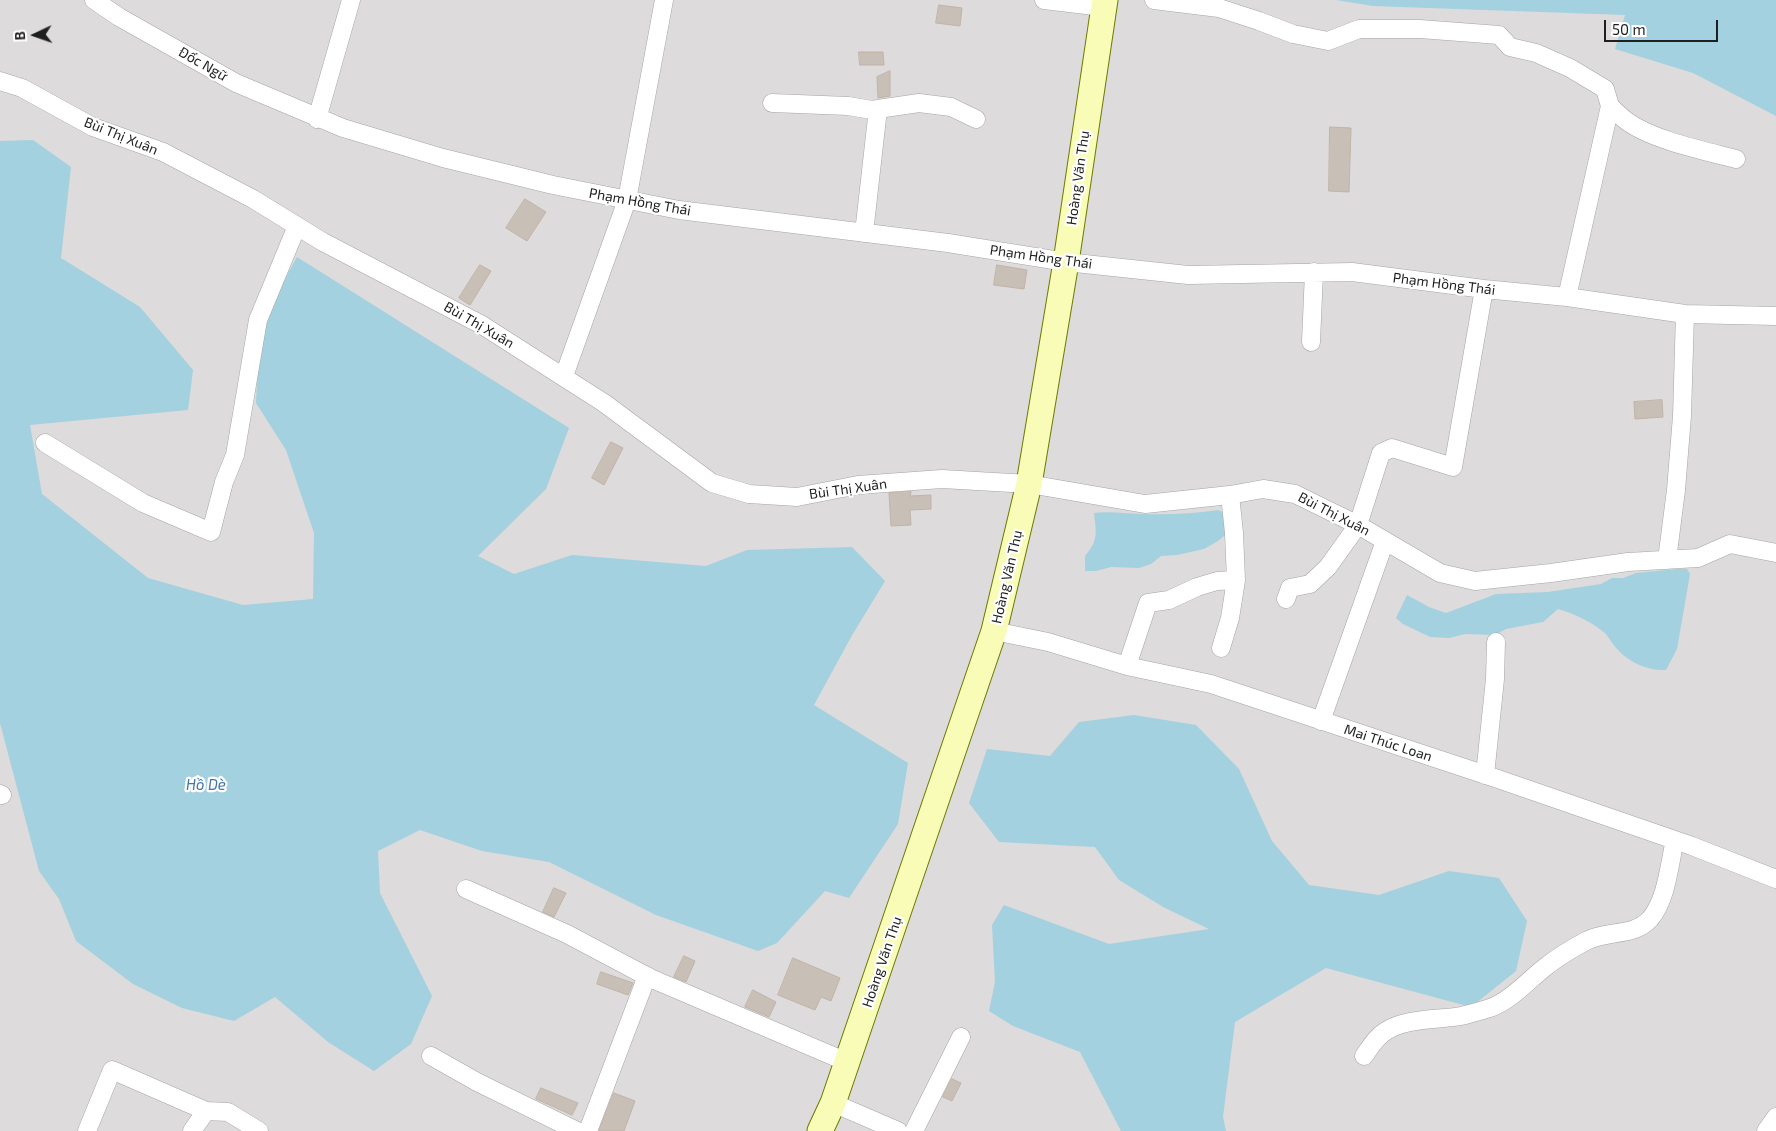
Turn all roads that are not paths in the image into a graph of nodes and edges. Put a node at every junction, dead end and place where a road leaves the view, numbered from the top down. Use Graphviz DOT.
graph roads {
  1 [pos="94,0"];
  2 [pos="351,0"];
  3 [pos="664,0"];
  4 [pos="1044,0"];
  5 [pos="1154,0"];
  6 [pos="1104,4"];
  7 [pos="0,81"];
  8 [pos="772,103"];
  9 [pos="1610,106"];
  10 [pos="878,111"];
  11 [pos="318,119"];
  12 [pos="976,119"];
  13 [pos="1736,159"];
  14 [pos="627,200"];
  15 [pos="298,226"];
  16 [pos="864,233"];
  17 [pos="1066,262"];
  18 [pos="1314,272"];
  19 [pos="1484,289"];
  20 [pos="1567,297"];
  21 [pos="1685,314"];
  22 [pos="1776,316"];
  23 [pos="1311,342"];
  24 [pos="564,376"];
  25 [pos="45,443"];
  26 [pos="1029,484"];
  27 [pos="1230,495"];
  28 [pos="1358,524"];
  29 [pos="1385,541"];
  30 [pos="1776,553"];
  31 [pos="1667,560"];
  32 [pos="1236,580"];
  33 [pos="1286,599"];
  34 [pos="994,631"];
  35 [pos="1496,642"];
  36 [pos="1221,648"];
  37 [pos="1127,666"];
  38 [pos="1320,721"];
  39 [pos="1485,774"];
  40 [pos="1675,840"];
  41 [pos="1776,879"];
  42 [pos="466,889"];
  43 [pos="647,976"];
  44 [pos="961,1037"];
  45 [pos="431,1056"];
  46 [pos="1364,1056"];
  47 [pos="847,1062"];
  48 [pos="834,1103"];
  49 [pos="206,1111"];
  50 [pos="1776,1117"];
  51 [pos="87,1131"];
  52 [pos="192,1131"];
  53 [pos="258,1131"];
  54 [pos="577,1131"];
  55 [pos="588,1131"];
  56 [pos="820,1131"];
  57 [pos="898,1131"];
  58 [pos="914,1131"];
  59 [pos="1766,1131"];
  1 -- 11 [label="street, Đốc Ngữ"];
  2 -- 11 [label="street"];
  3 -- 14 [label="street"];
  4 -- 6 [label="street"];
  5 -- 9 [label="street"];
  6 -- 17 [label="main road, Hoàng Văn Thụ"];
  7 -- 15 [label="street, Bùi Thị Xuân"];
  8 -- 10 [label="street"];
  9 -- 13 [label="street"];
  9 -- 20 [label="street"];
  10 -- 12 [label="street"];
  10 -- 16 [label="street"];
  11 -- 14 [label="street, Phạm Hồng Thái"];
  14 -- 16 [label="street, Phạm Hồng Thái"];
  14 -- 24 [label="street"];
  15 -- 24 [label="street, Bùi Thị Xuân"];
  15 -- 25 [label="street"];
  16 -- 17 [label="street, Phạm Hồng Thái"];
  17 -- 18 [label="street, Phạm Hồng Thái"];
  17 -- 26 [label="main road, Hoàng Văn Thụ"];
  18 -- 19 [label="street, Phạm Hồng Thái"];
  18 -- 23 [label="street"];
  19 -- 20 [label="street, Phạm Hồng Thái"];
  19 -- 28 [label="street"];
  20 -- 21 [label="street, Phạm Hồng Thái"];
  21 -- 22 [label="street, Phạm Hồng Thái"];
  21 -- 31 [label="street"];
  24 -- 26 [label="street, Bùi Thị Xuân"];
  26 -- 27 [label="street, Bùi Thị Xuân"];
  26 -- 34 [label="main road, Hoàng Văn Thụ"];
  27 -- 28 [label="street, Bùi Thị Xuân"];
  27 -- 32 [label="street"];
  28 -- 29 [label="street, Bùi Thị Xuân"];
  28 -- 33 [label="street"];
  29 -- 31 [label="street, Bùi Thị Xuân"];
  29 -- 38 [label="street"];
  30 -- 31 [label="street, Bùi Thị Xuân"];
  32 -- 36 [label="street"];
  32 -- 37 [label="street"];
  34 -- 37 [label="street, Mai Thúc Loan"];
  34 -- 47 [label="main road, Hoàng Văn Thụ"];
  35 -- 39 [label="street"];
  37 -- 38 [label="street, Mai Thúc Loan"];
  38 -- 39 [label="street, Mai Thúc Loan"];
  39 -- 40 [label="street, Mai Thúc Loan"];
  40 -- 41 [label="street, Mai Thúc Loan"];
  40 -- 46 [label="street"];
  42 -- 43 [label="street"];
  43 -- 47 [label="street"];
  43 -- 55 [label="street"];
  44 -- 58 [label="street"];
  45 -- 54 [label="street"];
  47 -- 48 [label="main road, Hoàng Văn Thụ"];
  48 -- 56 [label="main road, Hoàng Văn Thụ"];
  48 -- 57 [label="street"];
  49 -- 51 [label="street"];
  49 -- 52 [label="street"];
  49 -- 53 [label="street"];
  50 -- 59 [label="street"];
}
